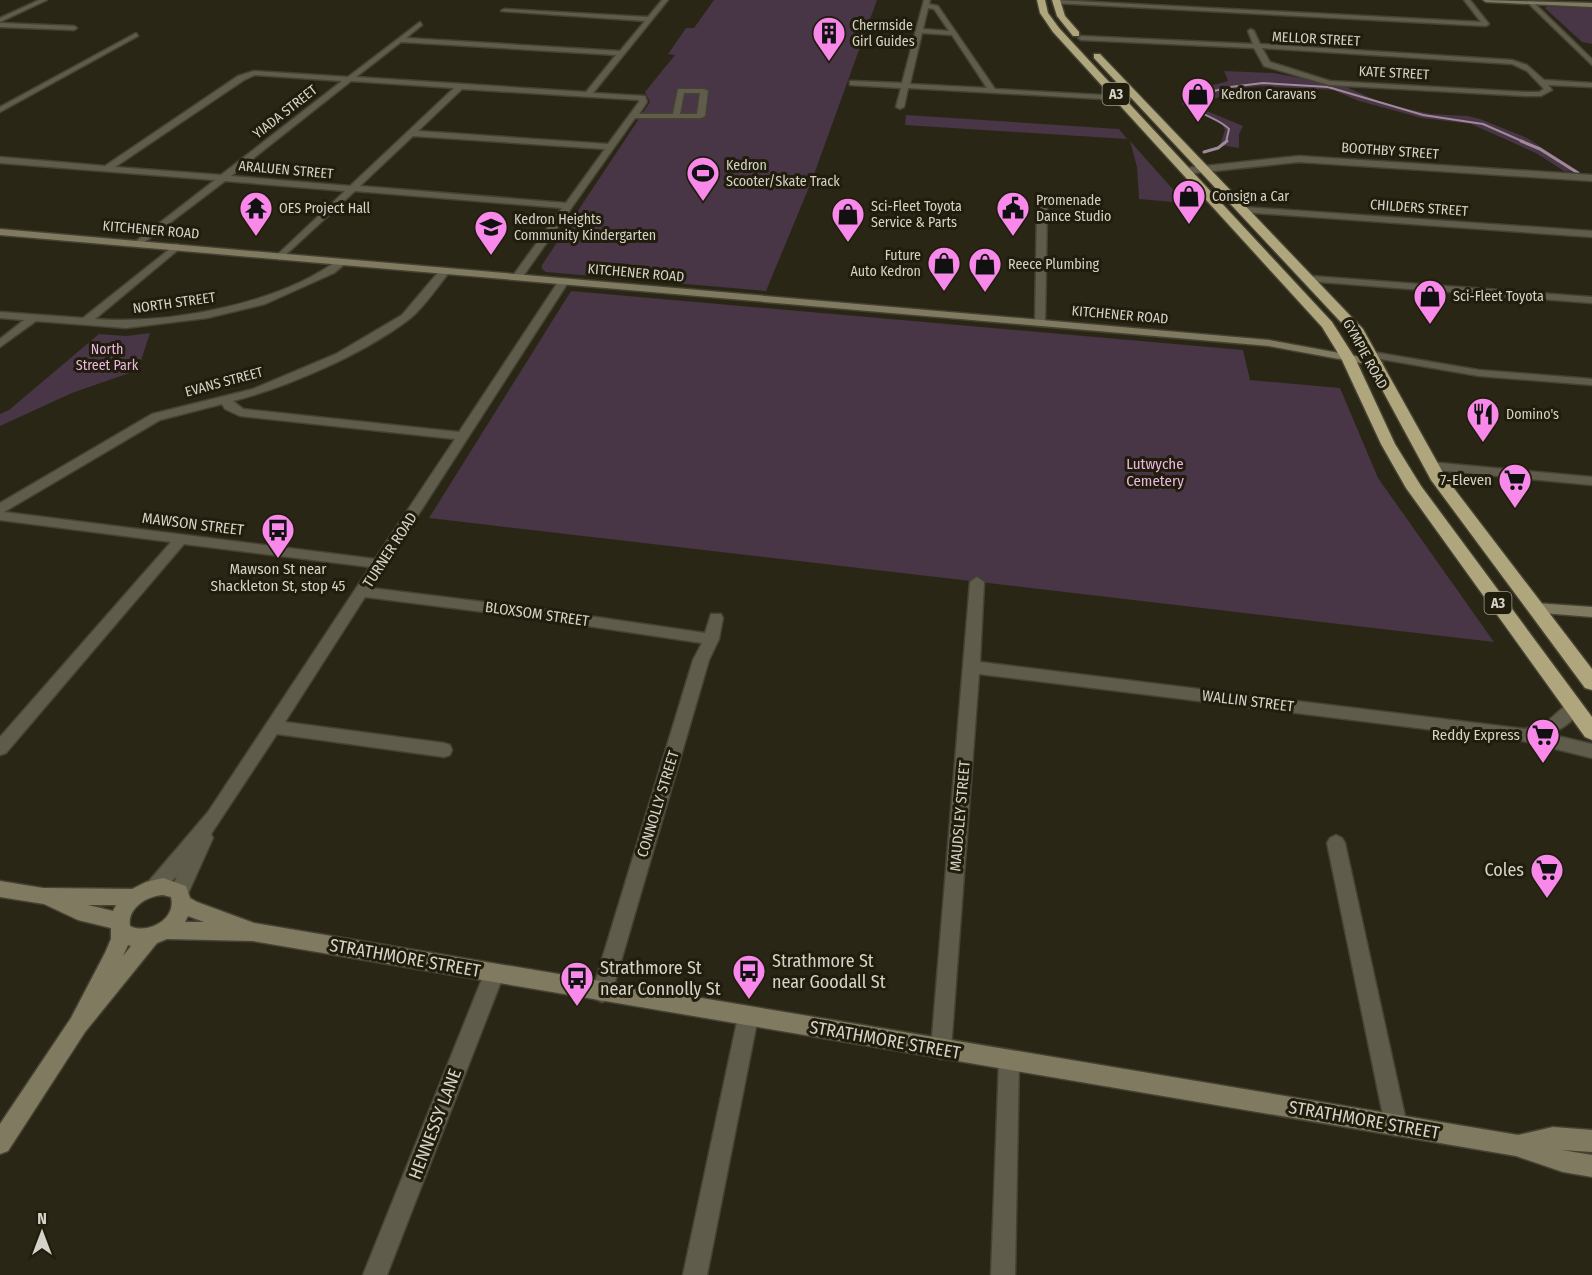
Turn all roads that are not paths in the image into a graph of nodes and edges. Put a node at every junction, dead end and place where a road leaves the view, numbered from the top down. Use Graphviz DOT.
graph roads {
  1 [pos="44,0"];
  2 [pos="665,0"];
  3 [pos="1041,0"];
  4 [pos="1467,0"];
  5 [pos="1486,0"];
  6 [pos="1495,0"];
  7 [pos="926,2"];
  8 [pos="1530,2"];
  9 [pos="1057,4"];
  10 [pos="1592,5"];
  11 [pos="504,10"];
  12 [pos="650,19"];
  13 [pos="0,20"];
  14 [pos="420,24"];
  15 [pos="0,25"];
  16 [pos="74,28"];
  17 [pos="919,31"];
  18 [pos="1251,31"];
  19 [pos="953,33"];
  20 [pos="136,35"];
  21 [pos="1081,38"];
  22 [pos="400,40"];
  23 [pos="1575,46"];
  24 [pos="1592,47"];
  25 [pos="1258,48"];
  26 [pos="622,53"];
  27 [pos="1592,63"];
  28 [pos="351,78"];
  29 [pos="1542,82"];
  30 [pos="853,83"];
  31 [pos="462,85"];
  32 [pos="1592,85"];
  33 [pos="906,86"];
  34 [pos="992,92"];
  35 [pos="589,93"];
  36 [pos="1120,98"];
  37 [pos="900,108"];
  38 [pos="0,110"];
  39 [pos="633,116"];
  40 [pos="676,116"];
  41 [pos="412,132"];
  42 [pos="1176,139"];
  43 [pos="611,147"];
  44 [pos="1164,147"];
  45 [pos="0,160"];
  46 [pos="106,169"];
  47 [pos="1206,170"];
  48 [pos="1186,171"];
  49 [pos="222,178"];
  50 [pos="1592,178"];
  51 [pos="352,189"];
  52 [pos="569,206"];
  53 [pos="1042,209"];
  54 [pos="1244,210"];
  55 [pos="0,232"];
  56 [pos="1592,234"];
  57 [pos="138,244"];
  58 [pos="176,247"];
  59 [pos="280,257"];
  60 [pos="342,262"];
  61 [pos="445,271"];
  62 [pos="517,277"];
  63 [pos="1311,279"];
  64 [pos="564,282"];
  65 [pos="1592,300"];
  66 [pos="0,315"];
  67 [pos="33,318"];
  68 [pos="84,323"];
  69 [pos="1040,323"];
  70 [pos="0,344"];
  71 [pos="1345,354"];
  72 [pos="1375,359"];
  73 [pos="1592,382"];
  74 [pos="226,398"];
  75 [pos="463,436"];
  76 [pos="1430,466"];
  77 [pos="1592,481"];
  78 [pos="0,509"];
  79 [pos="0,516"];
  80 [pos="180,539"];
  81 [pos="381,564"];
  82 [pos="976,582"];
  83 [pos="363,592"];
  84 [pos="1535,608"];
  85 [pos="1592,612"];
  86 [pos="716,618"];
  87 [pos="711,639"];
  88 [pos="972,667"];
  89 [pos="1592,683"];
  90 [pos="1574,707"];
  91 [pos="272,727"];
  92 [pos="1592,732"];
  93 [pos="1523,735"];
  94 [pos="0,748"];
  95 [pos="444,750"];
  96 [pos="1592,751"];
  97 [pos="214,817"];
  98 [pos="1336,843"];
  99 [pos="152,888"];
  100 [pos="0,889"];
  101 [pos="43,896"];
  102 [pos="134,897"];
  103 [pos="181,898"];
  104 [pos="120,926"];
  105 [pos="253,932"];
  106 [pos="158,934"];
  107 [pos="494,974"];
  108 [pos="602,992"];
  109 [pos="748,1017"];
  110 [pos="78,1025"];
  111 [pos="941,1049"];
  112 [pos="1009,1061"];
  113 [pos="1396,1125"];
  114 [pos="1592,1141"];
  115 [pos="0,1143"];
  116 [pos="1516,1145"];
  117 [pos="1592,1166"];
  118 [pos="375,1275"];
  119 [pos="695,1275"];
  120 [pos="1003,1275"];
  1 -- 13 [label="street"];
  2 -- 12 [label="street"];
  3 -- 36 [label="highway, GYMPIE ROAD / A3"];
  4 -- 9 [label="street"];
  5 -- 6 [label="street"];
  6 -- 8 [label="street"];
  7 -- 17 [label="street"];
  7 -- 19 [label="street"];
  8 -- 10 [label="street"];
  8 -- 23 [label="street"];
  9 -- 21 [label="highway, GYMPIE ROAD / A3"];
  11 -- 12 [label="street"];
  12 -- 26 [label="street"];
  14 -- 22 [label="street, YIADA STREET"];
  15 -- 16 [label="street"];
  17 -- 19 [label="street"];
  17 -- 33 [label="street"];
  18 -- 25 [label="street, KATE STREET"];
  19 -- 34 [label="street"];
  20 -- 38 [label="street"];
  21 -- 25 [label="street, MELLOR STREET"];
  21 -- 42 [label="highway, GYMPIE ROAD / A3"];
  22 -- 26 [label="street"];
  22 -- 28 [label="street, YIADA STREET"];
  23 -- 24 [label="street"];
  23 -- 27 [label="street"];
  25 -- 29 [label="street, MELLOR STREET"];
  25 -- 29 [label="street, KATE STREET"];
  26 -- 35 [label="street"];
  28 -- 31 [label="street"];
  28 -- 46 [label="street"];
  28 -- 49 [label="street, YIADA STREET"];
  29 -- 32 [label="street"];
  30 -- 33 [label="street"];
  31 -- 35 [label="street"];
  31 -- 41 [label="street"];
  33 -- 34 [label="street"];
  33 -- 37 [label="street"];
  34 -- 36 [label="street"];
  35 -- 39 [label="street"];
  36 -- 44 [label="highway, GYMPIE ROAD / A3"];
  39 -- 40 [label="street"];
  39 -- 43 [label="street"];
  40 -- 40 [label="street"];
  41 -- 43 [label="street"];
  41 -- 51 [label="street"];
  42 -- 44 [label="highway"];
  42 -- 47 [label="highway, GYMPIE ROAD / A3"];
  43 -- 52 [label="street"];
  44 -- 48 [label="highway, GYMPIE ROAD / A3"];
  45 -- 46 [label="street, ARALUEN STREET"];
  46 -- 49 [label="street, ARALUEN STREET"];
  47 -- 48 [label="street, BOOTHBY STREET"];
  47 -- 50 [label="street, BOOTHBY STREET"];
  47 -- 54 [label="highway, GYMPIE ROAD / A3"];
  48 -- 71 [label="highway, GYMPIE ROAD / A3"];
  49 -- 51 [label="street, ARALUEN STREET"];
  49 -- 57 [label="street, YIADA STREET"];
  51 -- 52 [label="street, ARALUEN STREET"];
  51 -- 59 [label="street"];
  52 -- 62 [label="street"];
  53 -- 69 [label="street"];
  54 -- 56 [label="street, CHILDERS STREET"];
  54 -- 63 [label="highway, GYMPIE ROAD / A3"];
  55 -- 57 [label="street, KITCHENER ROAD"];
  57 -- 58 [label="street, KITCHENER ROAD"];
  58 -- 59 [label="street, KITCHENER ROAD"];
  58 -- 68 [label="street"];
  59 -- 60 [label="street, KITCHENER ROAD"];
  60 -- 61 [label="street, KITCHENER ROAD"];
  60 -- 68 [label="street, NORTH STREET"];
  61 -- 62 [label="street, KITCHENER ROAD"];
  61 -- 74 [label="street, EVANS STREET"];
  62 -- 64 [label="street, KITCHENER ROAD"];
  63 -- 65 [label="street"];
  63 -- 72 [label="highway, GYMPIE ROAD / A3"];
  64 -- 69 [label="street, KITCHENER ROAD"];
  64 -- 75 [label="street, TURNER ROAD"];
  66 -- 67 [label="street, NORTH STREET"];
  67 -- 68 [label="street, NORTH STREET"];
  67 -- 70 [label="street"];
  69 -- 71 [label="street, KITCHENER ROAD"];
  71 -- 72 [label="street, KITCHENER ROAD"];
  71 -- 90 [label="highway, GYMPIE ROAD / A3"];
  72 -- 73 [label="street"];
  72 -- 76 [label="highway, GYMPIE ROAD / A3"];
  74 -- 75 [label="street"];
  74 -- 78 [label="street, EVANS STREET"];
  75 -- 81 [label="street, TURNER ROAD"];
  76 -- 77 [label="street"];
  76 -- 84 [label="highway, GYMPIE ROAD / A3"];
  79 -- 80 [label="street, MAWSON STREET"];
  80 -- 81 [label="street, MAWSON STREET"];
  80 -- 94 [label="street"];
  81 -- 83 [label="street, TURNER ROAD"];
  82 -- 88 [label="street, MAUDSLEY STREET"];
  83 -- 87 [label="street, BLOXSOM STREET"];
  83 -- 91 [label="street, TURNER ROAD"];
  84 -- 85 [label="street"];
  84 -- 89 [label="highway, GYMPIE ROAD / A3"];
  86 -- 87 [label="street, CONNOLLY STREET"];
  87 -- 108 [label="street, CONNOLLY STREET"];
  88 -- 93 [label="street, WALLIN STREET"];
  88 -- 111 [label="street, MAUDSLEY STREET"];
  90 -- 92 [label="highway, GYMPIE ROAD / A3"];
  90 -- 93 [label="street, WALLIN STREET"];
  91 -- 95 [label="street"];
  91 -- 97 [label="street, TURNER ROAD"];
  93 -- 96 [label="street, WALLIN STREET"];
  97 -- 99 [label="street, TURNER ROAD"];
  97 -- 103 [label="street, TURNER ROAD"];
  98 -- 113 [label="street"];
  99 -- 102 [label="street, TURNER ROAD"];
  99 -- 103 [label="street"];
  100 -- 101 [label="street"];
  101 -- 102 [label="street"];
  101 -- 104 [label="street"];
  102 -- 104 [label="street, TURNER ROAD"];
  103 -- 105 [label="street, STRATHMORE STREET"];
  103 -- 106 [label="street, TURNER ROAD"];
  104 -- 106 [label="street"];
  104 -- 110 [label="street, TURNER ROAD"];
  105 -- 106 [label="street, STRATHMORE STREET"];
  105 -- 107 [label="street, STRATHMORE STREET"];
  106 -- 110 [label="street, TURNER ROAD"];
  107 -- 108 [label="street, STRATHMORE STREET"];
  107 -- 118 [label="street, HENNESSY LANE"];
  108 -- 109 [label="street, STRATHMORE STREET"];
  109 -- 111 [label="street, STRATHMORE STREET"];
  109 -- 119 [label="street"];
  110 -- 115 [label="street, TURNER ROAD"];
  111 -- 112 [label="street, STRATHMORE STREET"];
  112 -- 113 [label="street, STRATHMORE STREET"];
  112 -- 120 [label="street"];
  113 -- 116 [label="street, STRATHMORE STREET"];
  114 -- 116 [label="street, STRATHMORE STREET"];
  116 -- 117 [label="street, STRATHMORE STREET"];
}
